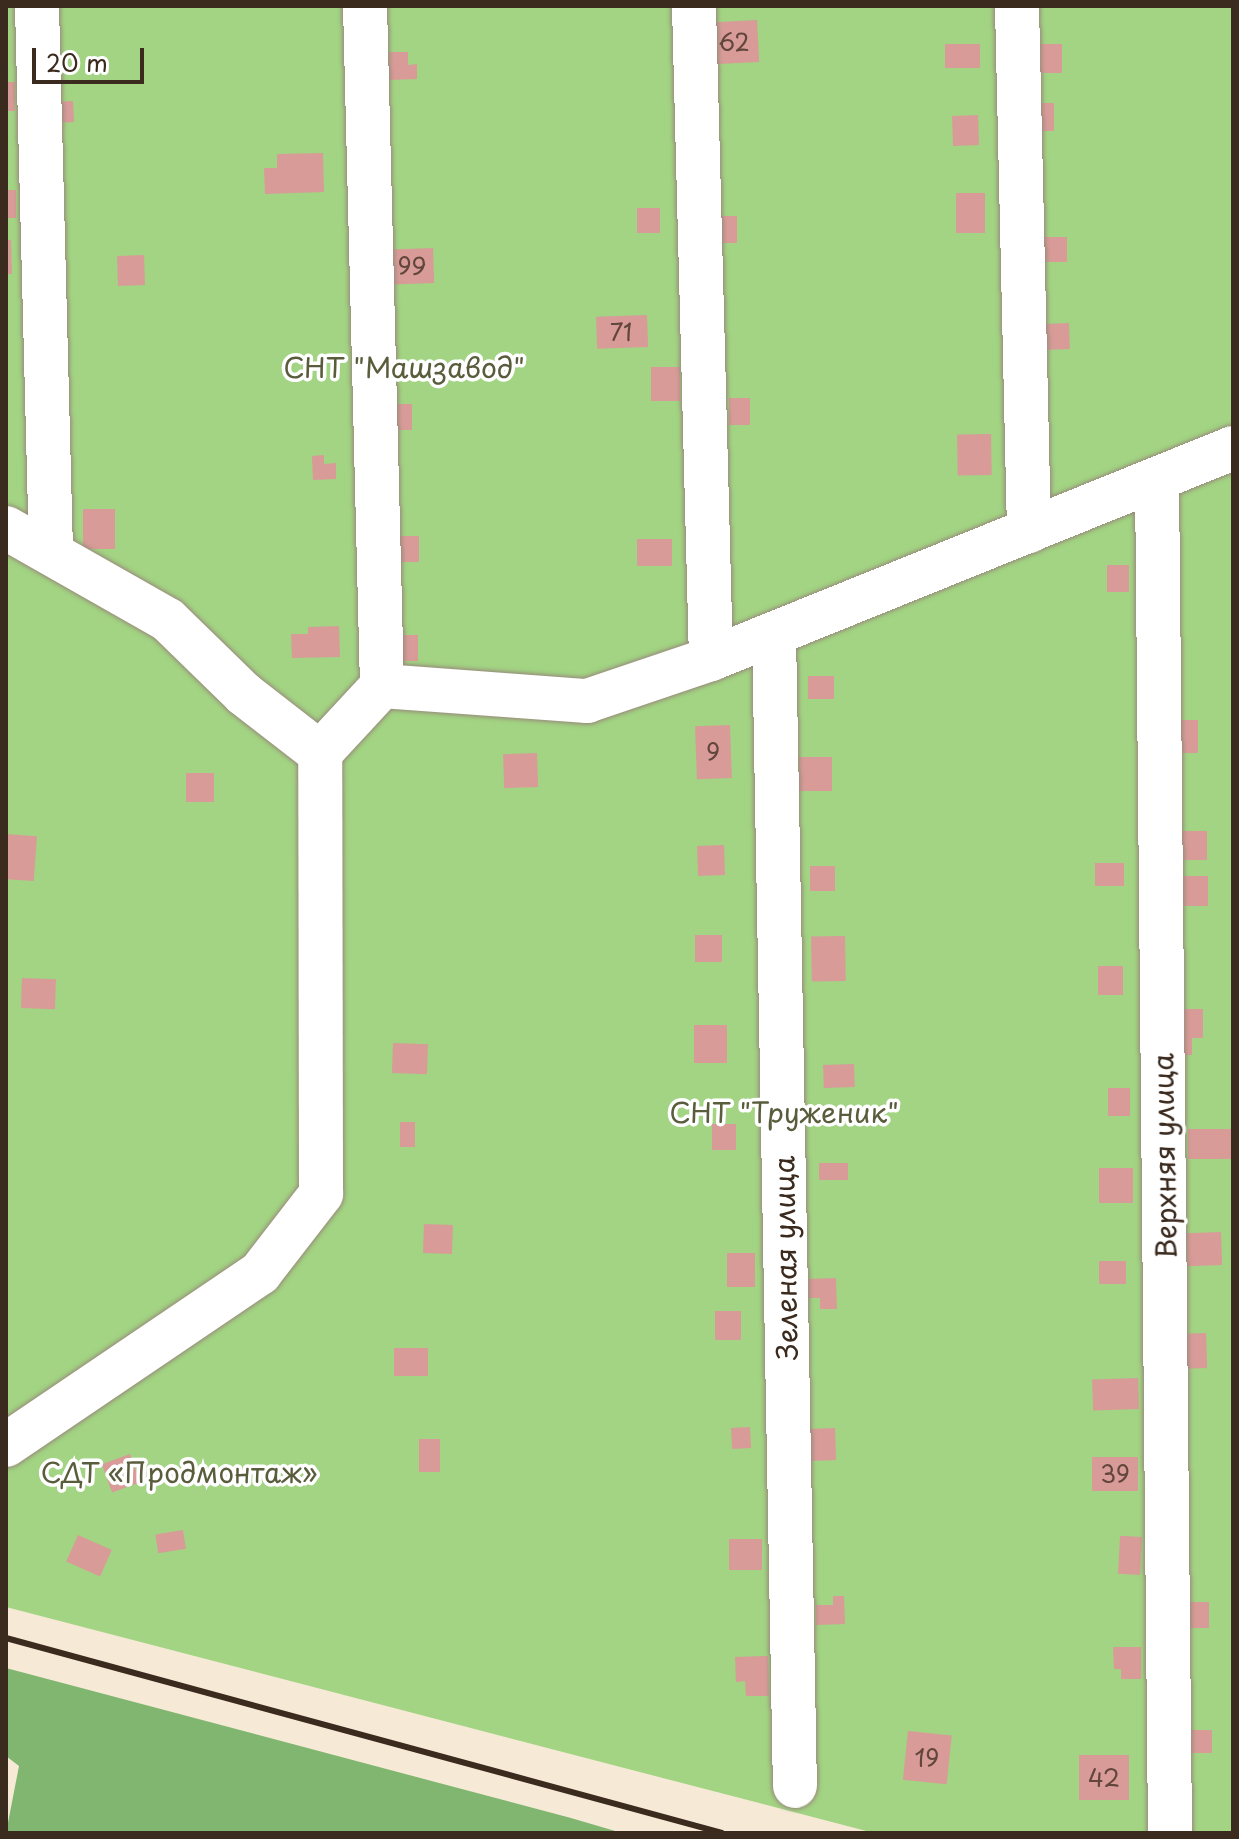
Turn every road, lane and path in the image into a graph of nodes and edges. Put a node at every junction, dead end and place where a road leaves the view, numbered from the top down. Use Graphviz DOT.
graph roads {
  1 [pos="37,6"];
  2 [pos="365,6"];
  3 [pos="694,6"];
  4 [pos="1017,6"];
  5 [pos="1233,448"];
  6 [pos="1157,479"];
  7 [pos="6,528"];
  8 [pos="1029,531"];
  9 [pos="51,552"];
  10 [pos="774,634"];
  11 [pos="711,659"];
  12 [pos="382,686"];
  13 [pos="320,753"];
  14 [pos="6,1445"];
  15 [pos="795,1786"];
  16 [pos="1170,1833"];
  1 -- 9 [label="street"];
  2 -- 12 [label="street"];
  3 -- 11 [label="street"];
  4 -- 8 [label="street"];
  5 -- 6 [label="street"];
  6 -- 8 [label="street"];
  6 -- 16 [label="street, Верхняя улица"];
  7 -- 9 [label="street"];
  8 -- 10 [label="street"];
  9 -- 13 [label="street"];
  10 -- 11 [label="street"];
  10 -- 15 [label="street, Зеленая улица"];
  11 -- 12 [label="street"];
  12 -- 13 [label="street"];
  13 -- 14 [label="street"];
}
